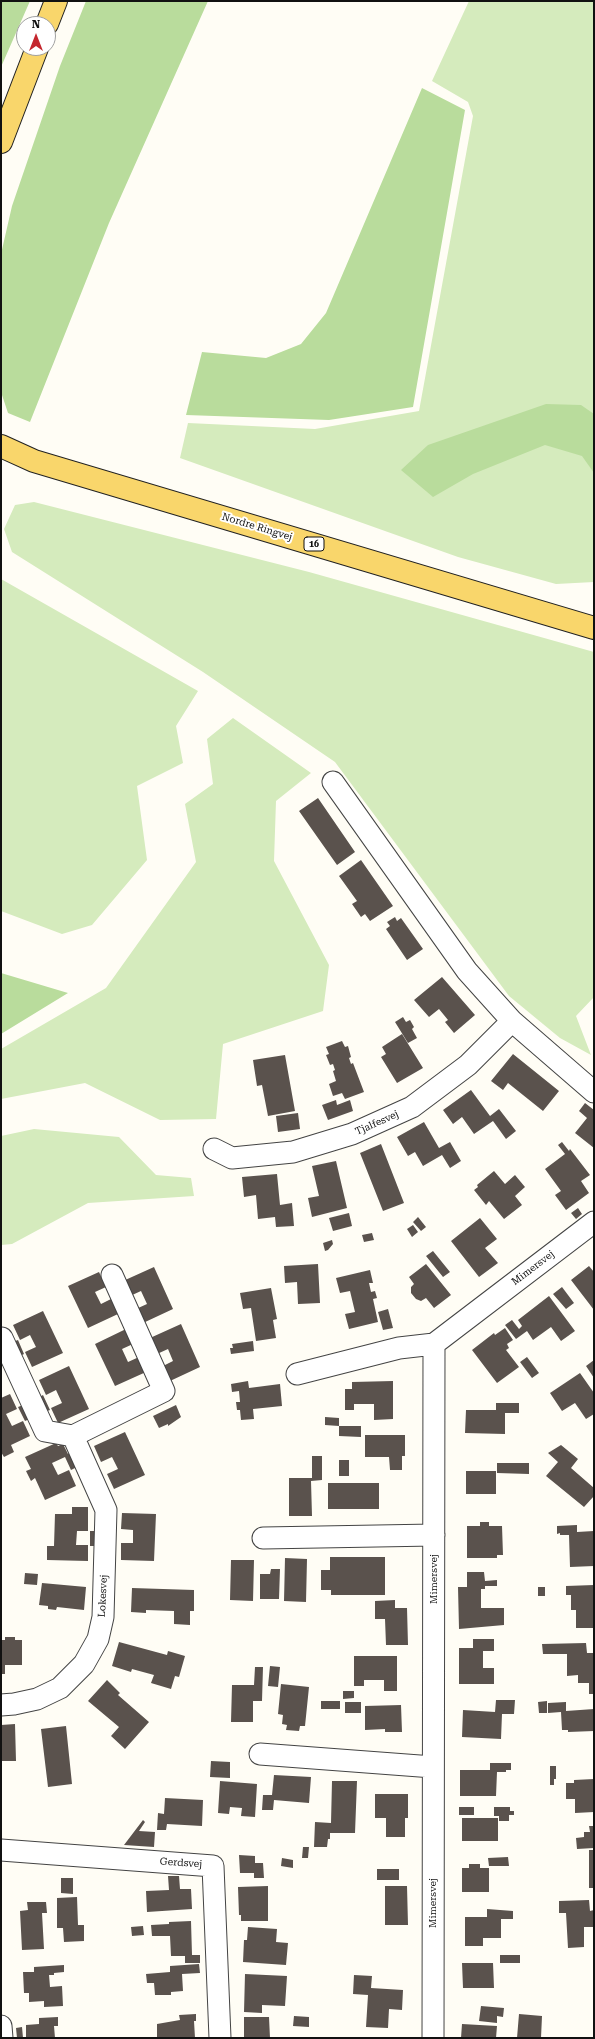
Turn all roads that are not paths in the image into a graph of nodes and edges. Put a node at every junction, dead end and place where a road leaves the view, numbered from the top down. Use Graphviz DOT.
graph roads {
  1 [pos="56,1"];
  2 [pos="50,16"];
  3 [pos="34,56"];
  4 [pos="16,101"];
  5 [pos="1,132"];
  6 [pos="1,142"];
  7 [pos="1,446"];
  8 [pos="1,459"];
  9 [pos="34,461"];
  10 [pos="594,628"];
  11 [pos="333,782"];
  12 [pos="512,1021"];
  13 [pos="594,1092"];
  14 [pos="214,1149"];
  15 [pos="594,1222"];
  16 [pos="112,1276"];
  17 [pos="2,1338"];
  18 [pos="434,1344"];
  19 [pos="297,1374"];
  20 [pos="72,1436"];
  21 [pos="434,1535"];
  22 [pos="263,1538"];
  23 [pos="1,1705"];
  24 [pos="260,1754"];
  25 [pos="433,1767"];
  26 [pos="1,1850"];
  27 [pos="1,2026"];
  28 [pos="2,2038"];
  29 [pos="220,2038"];
  30 [pos="433,2038"];
  1 -- 2 [label="main road"];
  3 -- 4 [label="main road"];
  4 -- 5 [label="main road"];
  4 -- 6 [label="main road"];
  7 -- 9 [label="main road, Nordre Ringvej / 16"];
  8 -- 9 [label="main road, Nordre Ringvej / 16"];
  9 -- 10 [label="main road, Nordre Ringvej / 16"];
  11 -- 12 [label="street"];
  12 -- 13 [label="street"];
  12 -- 14 [label="street, Tjalfesvej"];
  15 -- 18 [label="street, Mimersvej"];
  16 -- 20 [label="street"];
  17 -- 20 [label="street"];
  18 -- 19 [label="street"];
  18 -- 21 [label="street, Mimersvej"];
  20 -- 23 [label="street, Lokesvej"];
  21 -- 22 [label="street"];
  21 -- 25 [label="street, Mimersvej"];
  24 -- 25 [label="street"];
  25 -- 30 [label="street, Mimersvej"];
  26 -- 29 [label="street, Gerdsvej"];
  27 -- 28 [label="street"];
}
